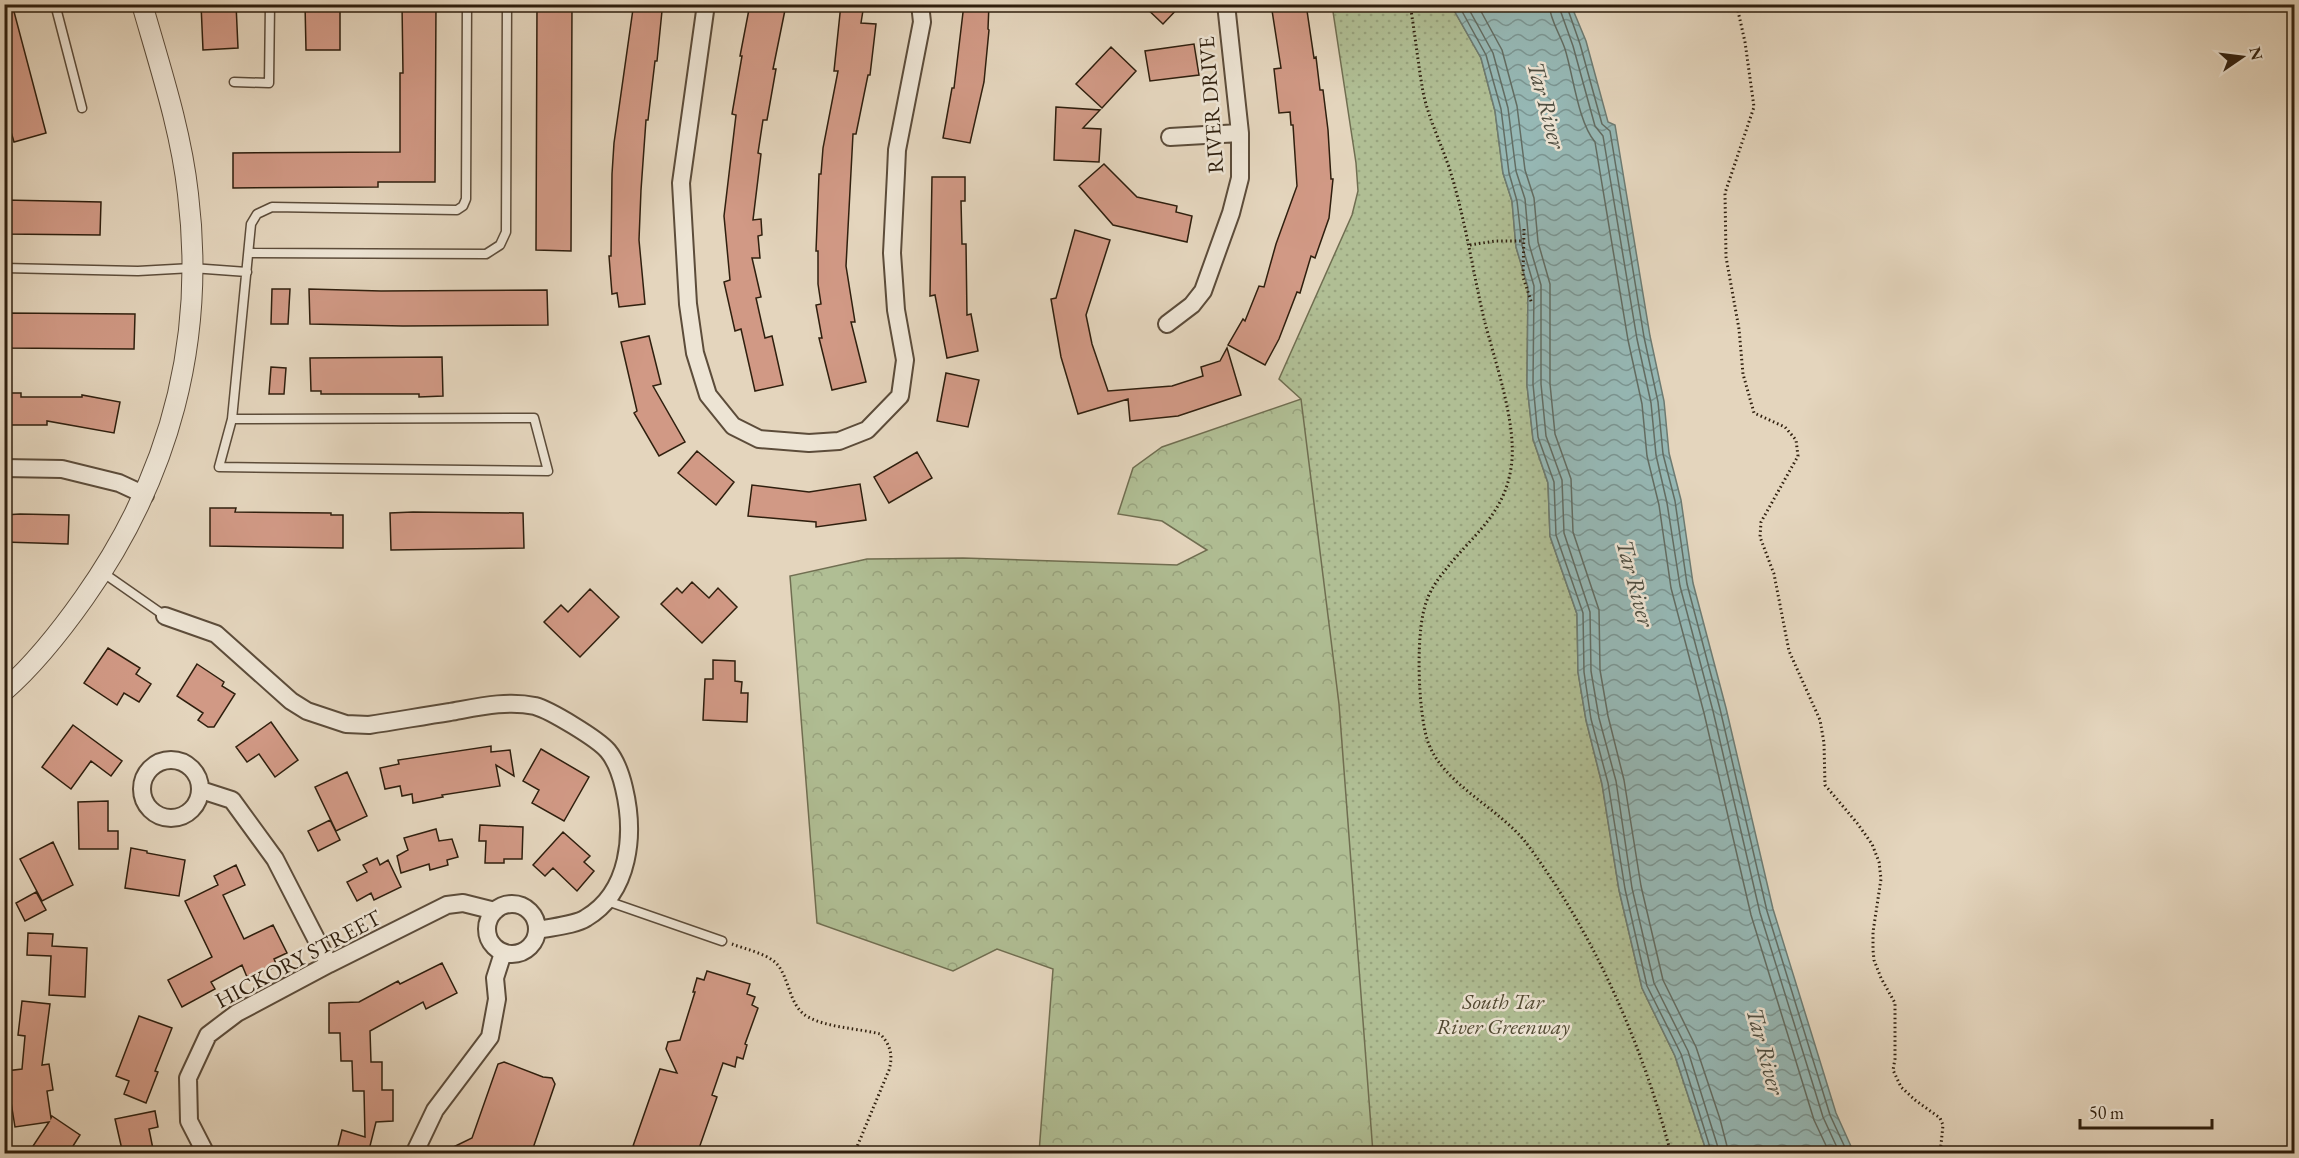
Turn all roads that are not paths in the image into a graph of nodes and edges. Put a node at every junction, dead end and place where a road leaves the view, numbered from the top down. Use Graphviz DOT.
graph roads {
  1 [pos="55,4"];
  2 [pos="142,4"];
  3 [pos="270,4"];
  4 [pos="467,4"];
  5 [pos="507,4"];
  6 [pos="706,4"];
  7 [pos="920,4"];
  8 [pos="1226,4"];
  9 [pos="234,82"];
  10 [pos="82,108"];
  11 [pos="1240,133"];
  12 [pos="1170,137"];
  13 [pos="249,253"];
  14 [pos="4,268"];
  15 [pos="192,268"];
  16 [pos="247,272"];
  17 [pos="1167,324"];
  18 [pos="232,419"];
  19 [pos="4,468"];
  20 [pos="145,495"];
  21 [pos="102,573"];
  22 [pos="165,616"];
  23 [pos="4,692"];
  24 [pos="201,790"];
  25 [pos="607,901"];
  26 [pos="495,911"];
  27 [pos="538,930"];
  28 [pos="722,941"];
  29 [pos="503,953"];
  30 [pos="329,964"];
  31 [pos="206,1154"];
  32 [pos="414,1154"];
  1 -- 10 [label="lane"];
  2 -- 15 [label="street"];
  3 -- 9 [label="lane"];
  4 -- 13 [label="lane"];
  5 -- 13 [label="lane"];
  6 -- 7 [label="street"];
  8 -- 11 [label="street, RIVER DRIVE"];
  11 -- 12 [label="street"];
  11 -- 17 [label="street, RIVER DRIVE"];
  13 -- 16 [label="lane"];
  14 -- 15 [label="lane"];
  15 -- 16 [label="lane"];
  15 -- 20 [label="street"];
  16 -- 18 [label="lane"];
  18 -- 18 [label="lane"];
  19 -- 20 [label="street"];
  20 -- 21 [label="street"];
  21 -- 22 [label="lane"];
  21 -- 23 [label="street"];
  22 -- 25 [label="street"];
  24 -- 30 [label="street"];
  25 -- 27 [label="street"];
  25 -- 28 [label="lane"];
  26 -- 27 [label="street, HICKORY STREET"];
  26 -- 29 [label="street"];
  26 -- 30 [label="street, HICKORY STREET"];
  27 -- 29 [label="street"];
  29 -- 32 [label="street"];
  30 -- 31 [label="street, HICKORY STREET"];
}
